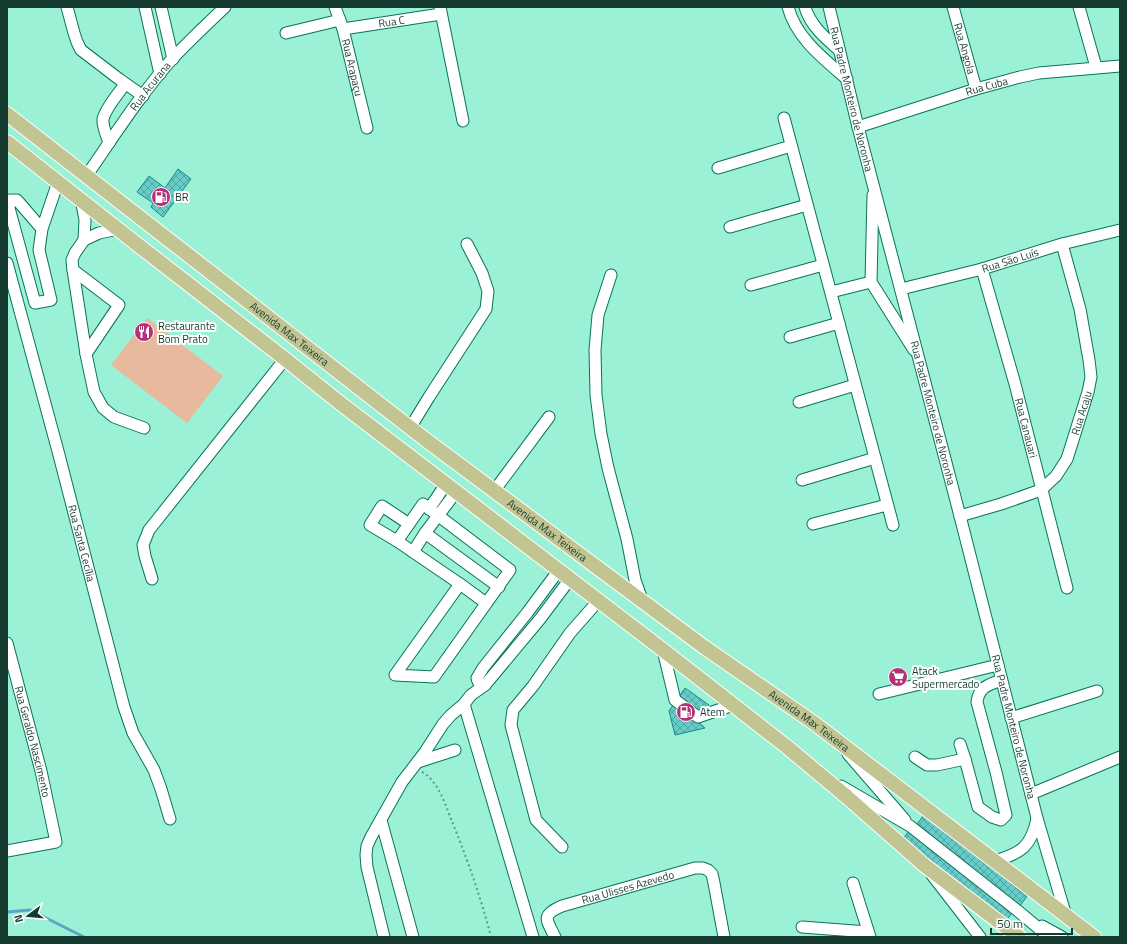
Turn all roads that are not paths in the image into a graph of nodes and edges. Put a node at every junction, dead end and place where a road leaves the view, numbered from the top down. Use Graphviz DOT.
graph roads {
  1 [pos="67,7"];
  2 [pos="145,7"];
  3 [pos="161,7"];
  4 [pos="225,7"];
  5 [pos="335,7"];
  6 [pos="788,7"];
  7 [pos="805,7"];
  8 [pos="829,7"];
  9 [pos="953,7"];
  10 [pos="1079,7"];
  11 [pos="440,11"];
  12 [pos="341,24"];
  13 [pos="286,33"];
  14 [pos="839,50"];
  15 [pos="173,58"];
  16 [pos="1120,66"];
  17 [pos="1096,68"];
  18 [pos="160,74"];
  19 [pos="847,79"];
  20 [pos="125,84"];
  21 [pos="976,90"];
  22 [pos="143,96"];
  23 [pos="7,114"];
  24 [pos="784,118"];
  25 [pos="463,121"];
  26 [pos="858,127"];
  27 [pos="367,128"];
  28 [pos="7,142"];
  29 [pos="109,143"];
  30 [pos="791,146"];
  31 [pos="718,168"];
  32 [pos="87,175"];
  33 [pos="58,182"];
  34 [pos="873,183"];
  35 [pos="81,199"];
  36 [pos="807,205"];
  37 [pos="730,227"];
  38 [pos="42,229"];
  39 [pos="118,229"];
  40 [pos="1120,230"];
  41 [pos="84,240"];
  42 [pos="467,244"];
  43 [pos="1062,244"];
  44 [pos="7,263"];
  45 [pos="823,265"];
  46 [pos="982,269"];
  47 [pos="73,270"];
  48 [pos="611,275"];
  49 [pos="871,282"];
  50 [pos="751,285"];
  51 [pos="901,289"];
  52 [pos="830,292"];
  53 [pos="839,322"];
  54 [pos="790,337"];
  55 [pos="86,354"];
  56 [pos="285,359"];
  57 [pos="919,359"];
  58 [pos="855,385"];
  59 [pos="798,402"];
  60 [pos="549,417"];
  61 [pos="144,428"];
  62 [pos="410,428"];
  63 [pos="875,458"];
  64 [pos="802,480"];
  65 [pos="451,488"];
  66 [pos="1042,490"];
  67 [pos="494,491"];
  68 [pos="887,505"];
  69 [pos="429,509"];
  70 [pos="438,516"];
  71 [pos="960,516"];
  72 [pos="409,524"];
  73 [pos="813,524"];
  74 [pos="892,525"];
  75 [pos="425,533"];
  76 [pos="397,541"];
  77 [pos="413,552"];
  78 [pos="565,574"];
  79 [pos="152,579"];
  80 [pos="460,584"];
  81 [pos="499,587"];
  82 [pos="1067,588"];
  83 [pos="599,600"];
  84 [pos="642,600"];
  85 [pos="486,603"];
  86 [pos="7,643"];
  87 [pos="663,650"];
  88 [pos="998,666"];
  89 [pos="1001,680"];
  90 [pos="1097,691"];
  91 [pos="880,694"];
  92 [pos="468,700"];
  93 [pos="733,705"];
  94 [pos="1011,718"];
  95 [pos="835,739"];
  96 [pos="960,744"];
  97 [pos="455,750"];
  98 [pos="915,757"];
  99 [pos="1120,757"];
  100 [pos="965,759"];
  101 [pos="416,765"];
  102 [pos="819,774"];
  103 [pos="1031,794"];
  104 [pos="1037,818"];
  105 [pos="170,819"];
  106 [pos="381,820"];
  107 [pos="910,826"];
  108 [pos="562,847"];
  109 [pos="7,851"];
  110 [pos="994,861"];
  111 [pos="924,865"];
  112 [pos="853,883"];
  113 [pos="1018,911"];
  114 [pos="1066,916"];
  115 [pos="802,928"];
  116 [pos="869,934"];
  117 [pos="384,937"];
  118 [pos="413,937"];
  119 [pos="533,937"];
  120 [pos="555,937"];
  121 [pos="724,937"];
  122 [pos="980,937"];
  123 [pos="1019,937"];
  124 [pos="1049,937"];
  125 [pos="1062,937"];
  126 [pos="1094,937"];
  1 -- 20 [label="street"];
  2 -- 18 [label="street"];
  3 -- 15 [label="street"];
  4 -- 15 [label="street, Rua Acurana"];
  5 -- 12 [label="street, Rua Arapaçu"];
  6 -- 19 [label="street"];
  7 -- 14 [label="street"];
  8 -- 14 [label="street, Rua Padre Monteiro de Noronha"];
  9 -- 21 [label="street, Rua Angola"];
  10 -- 17 [label="street"];
  11 -- 12 [label="street, Rua C"];
  11 -- 25 [label="street"];
  12 -- 13 [label="street, Rua C"];
  12 -- 27 [label="street, Rua Arapaçu"];
  14 -- 19 [label="street, Rua Padre Monteiro de Noronha"];
  15 -- 18 [label="street, Rua Acurana"];
  16 -- 17 [label="street, Rua Cuba"];
  17 -- 21 [label="street, Rua Cuba"];
  18 -- 22 [label="street, Rua Acurana"];
  19 -- 26 [label="street, Rua Padre Monteiro de Noronha"];
  20 -- 22 [label="street"];
  20 -- 29 [label="street"];
  21 -- 26 [label="street, Rua Cuba"];
  22 -- 29 [label="street, Rua Acurana"];
  23 -- 32 [label="main road, Avenida Max Teixeira"];
  24 -- 30 [label="street"];
  26 -- 34 [label="street, Rua Padre Monteiro de Noronha"];
  28 -- 33 [label="main road, Avenida Max Teixeira"];
  29 -- 32 [label="street, Rua Acurana"];
  30 -- 31 [label="street"];
  30 -- 36 [label="street"];
  32 -- 62 [label="main road, Avenida Max Teixeira"];
  33 -- 35 [label="main road, Avenida Max Teixeira"];
  33 -- 38 [label="street"];
  34 -- 49 [label="street"];
  34 -- 51 [label="street, Rua Padre Monteiro de Noronha"];
  35 -- 39 [label="main road, Avenida Max Teixeira"];
  35 -- 41 [label="street"];
  36 -- 37 [label="street"];
  36 -- 45 [label="street"];
  38 -- 38 [label="street"];
  39 -- 41 [label="street"];
  39 -- 56 [label="main road, Avenida Max Teixeira"];
  40 -- 43 [label="street, Rua São Luís"];
  41 -- 47 [label="street"];
  42 -- 62 [label="street"];
  43 -- 46 [label="street, Rua São Luís"];
  43 -- 66 [label="street, Rua Acaju"];
  44 -- 105 [label="street, Rua Santa Cecília"];
  45 -- 50 [label="street"];
  45 -- 52 [label="street"];
  46 -- 51 [label="street, Rua São Luís"];
  46 -- 66 [label="street, Rua Canauari"];
  47 -- 55 [label="street"];
  47 -- 55 [label="street"];
  48 -- 84 [label="street"];
  49 -- 52 [label="street"];
  49 -- 57 [label="street"];
  51 -- 57 [label="street, Rua Padre Monteiro de Noronha"];
  52 -- 53 [label="street"];
  53 -- 54 [label="street"];
  53 -- 58 [label="street"];
  55 -- 61 [label="street"];
  56 -- 65 [label="main road, Avenida Max Teixeira"];
  56 -- 79 [label="street"];
  57 -- 71 [label="street, Rua Padre Monteiro de Noronha"];
  58 -- 59 [label="street"];
  58 -- 63 [label="street"];
  60 -- 67 [label="street"];
  62 -- 67 [label="main road, Avenida Max Teixeira"];
  63 -- 64 [label="street"];
  63 -- 68 [label="street"];
  65 -- 69 [label="street"];
  65 -- 70 [label="street"];
  65 -- 78 [label="main road, Avenida Max Teixeira"];
  66 -- 71 [label="street, Rua Acaju"];
  66 -- 82 [label="street, Rua Canauari"];
  67 -- 84 [label="main road, Avenida Max Teixeira"];
  68 -- 73 [label="street"];
  68 -- 74 [label="street"];
  69 -- 70 [label="street"];
  69 -- 72 [label="street"];
  70 -- 75 [label="street"];
  70 -- 81 [label="street"];
  71 -- 88 [label="street, Rua Padre Monteiro de Noronha"];
  72 -- 76 [label="street"];
  72 -- 76 [label="street"];
  75 -- 77 [label="street"];
  75 -- 81 [label="street"];
  76 -- 77 [label="street"];
  77 -- 80 [label="street"];
  78 -- 83 [label="main road, Avenida Max Teixeira"];
  78 -- 92 [label="street"];
  80 -- 85 [label="street"];
  80 -- 85 [label="street"];
  81 -- 85 [label="street"];
  83 -- 87 [label="main road, Avenida Max Teixeira"];
  83 -- 108 [label="street"];
  84 -- 95 [label="main road, Avenida Max Teixeira"];
  86 -- 109 [label="street, Rua Geraldo Nascimento"];
  87 -- 93 [label="main road, Avenida Max Teixeira"];
  87 -- 93 [label="street"];
  88 -- 89 [label="street, Rua Padre Monteiro de Noronha"];
  88 -- 91 [label="street"];
  89 -- 94 [label="street, Rua Padre Monteiro de Noronha"];
  89 -- 100 [label="street"];
  90 -- 94 [label="street"];
  92 -- 101 [label="street"];
  92 -- 119 [label="street"];
  93 -- 102 [label="main road, Avenida Max Teixeira"];
  94 -- 103 [label="street, Rua Padre Monteiro de Noronha"];
  95 -- 107 [label="street"];
  95 -- 110 [label="main road, Avenida Max Teixeira"];
  96 -- 100 [label="street"];
  97 -- 101 [label="street"];
  98 -- 100 [label="street"];
  99 -- 103 [label="street"];
  101 -- 106 [label="street"];
  102 -- 107 [label="street"];
  102 -- 111 [label="main road, Avenida Max Teixeira"];
  103 -- 104 [label="street, Rua Padre Monteiro de Noronha"];
  104 -- 110 [label="street"];
  104 -- 114 [label="street, Rua Padre Monteiro de Noronha"];
  106 -- 117 [label="street"];
  106 -- 118 [label="street"];
  107 -- 113 [label="street"];
  110 -- 114 [label="main road, Avenida Max Teixeira"];
  111 -- 122 [label="street"];
  111 -- 123 [label="main road, Avenida Max Teixeira"];
  112 -- 116 [label="street"];
  113 -- 124 [label="street"];
  113 -- 125 [label="street"];
  114 -- 126 [label="main road, Avenida Max Teixeira"];
  115 -- 116 [label="street"];
  120 -- 121 [label="street, Rua Ulisses Azevedo"];
}
